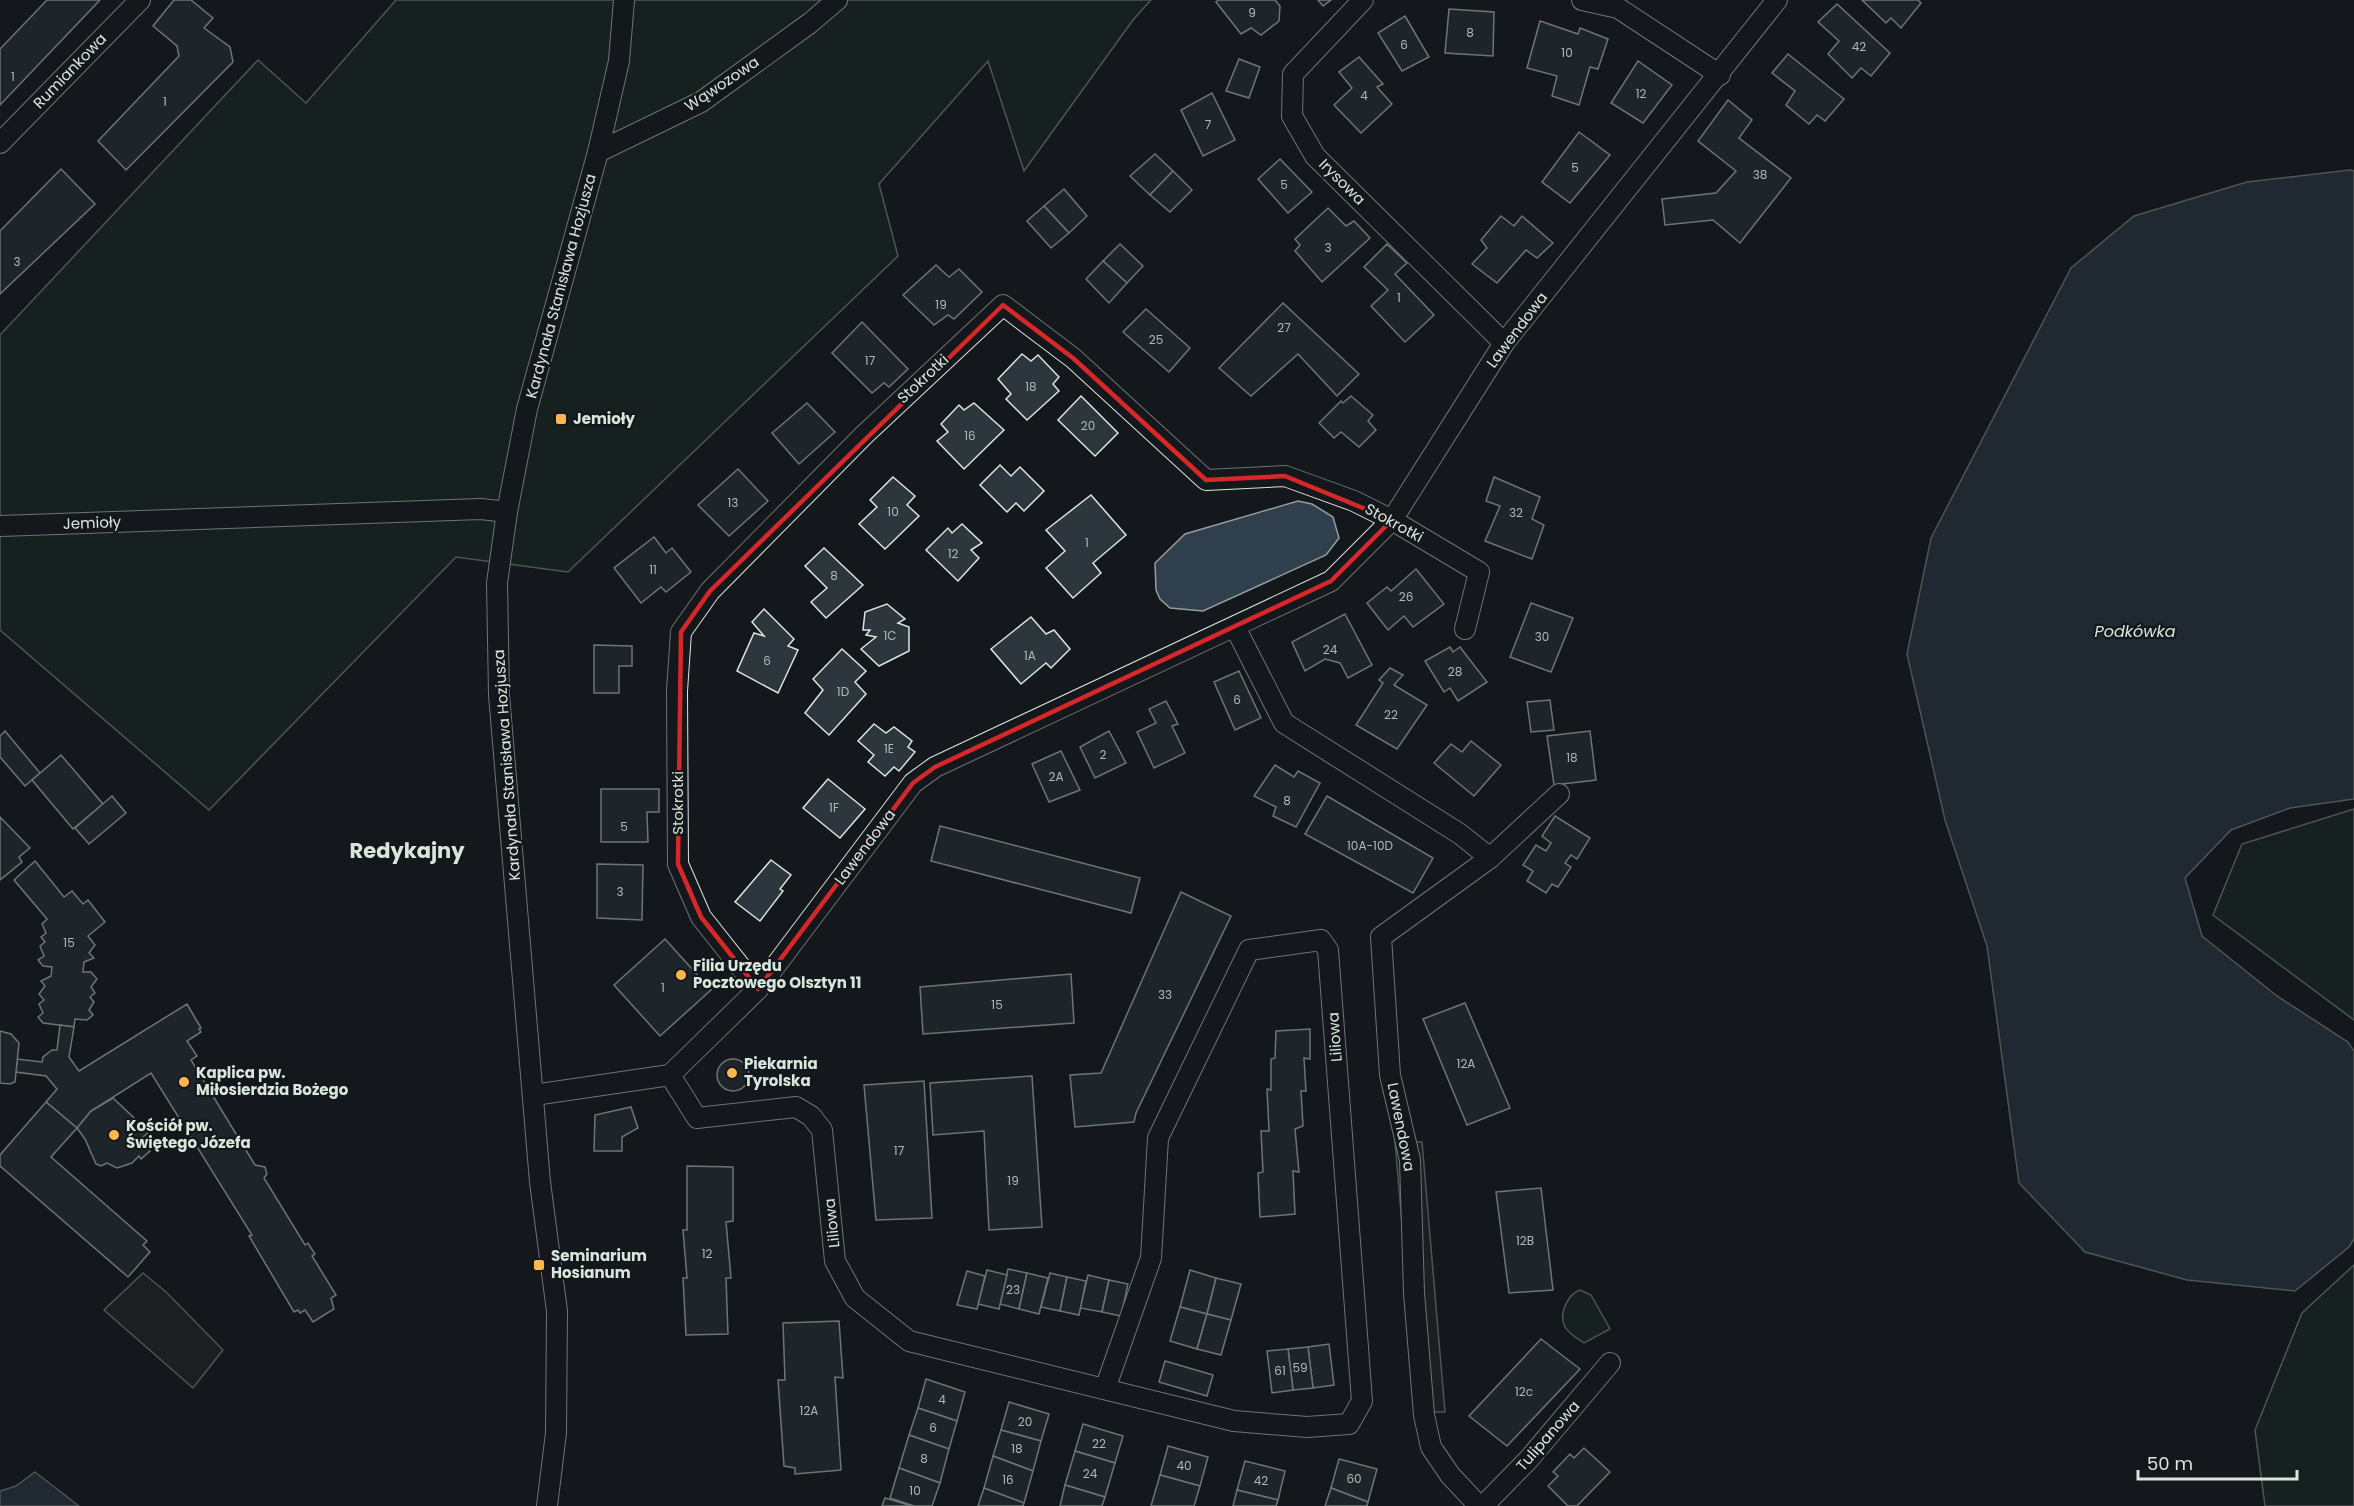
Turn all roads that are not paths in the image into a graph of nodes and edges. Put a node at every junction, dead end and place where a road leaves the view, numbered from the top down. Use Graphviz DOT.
graph roads {
  1 [pos="140,0"];
  2 [pos="624,0"];
  3 [pos="837,0"];
  4 [pos="1363,0"];
  5 [pos="1582,0"];
  6 [pos="1777,0"];
  7 [pos="1720,75"];
  8 [pos="0,143"];
  9 [pos="598,152"];
  10 [pos="1504,343"];
  11 [pos="507,512"];
  12 [pos="1392,520"];
  13 [pos="0,526"];
  14 [pos="1235,627"];
  15 [pos="1465,629"];
  16 [pos="1559,794"];
  17 [pos="1490,858"];
  18 [pos="758,989"];
  19 [pos="670,1075"];
  20 [pos="534,1095"];
  21 [pos="1610,1363"];
  22 [pos="1105,1389"];
  23 [pos="548,1506"];
  24 [pos="1481,1506"];
  1 -- 8 [label="street, Rumiankowa"];
  2 -- 9 [label="street, Kardynała Stanisława Hozjusza"];
  3 -- 9 [label="street, Wąwozowa"];
  4 -- 10 [label="street, Irysowa"];
  5 -- 7 [label="street"];
  6 -- 7 [label="street, Lawendowa"];
  7 -- 10 [label="street, Lawendowa"];
  9 -- 11 [label="street, Kardynała Stanisława Hozjusza"];
  10 -- 12 [label="street, Lawendowa"];
  11 -- 13 [label="street, Jemioły"];
  11 -- 20 [label="street, Kardynała Stanisława Hozjusza"];
  12 -- 14 [label="street, Lawendowa"];
  12 -- 15 [label="street, Stokrotki"];
  12 -- 18 [label="street, Stokrotki"];
  14 -- 17 [label="street"];
  14 -- 18 [label="street, Lawendowa"];
  16 -- 17 [label="street, Lawendowa"];
  17 -- 24 [label="street, Lawendowa"];
  18 -- 19 [label="street, Lawendowa"];
  19 -- 20 [label="street"];
  19 -- 22 [label="street, Liliowa"];
  20 -- 23 [label="street, Kardynała Stanisława Hozjusza"];
  21 -- 24 [label="street, Tulipanowa"];
  22 -- 22 [label="street, Liliowa"];
}
